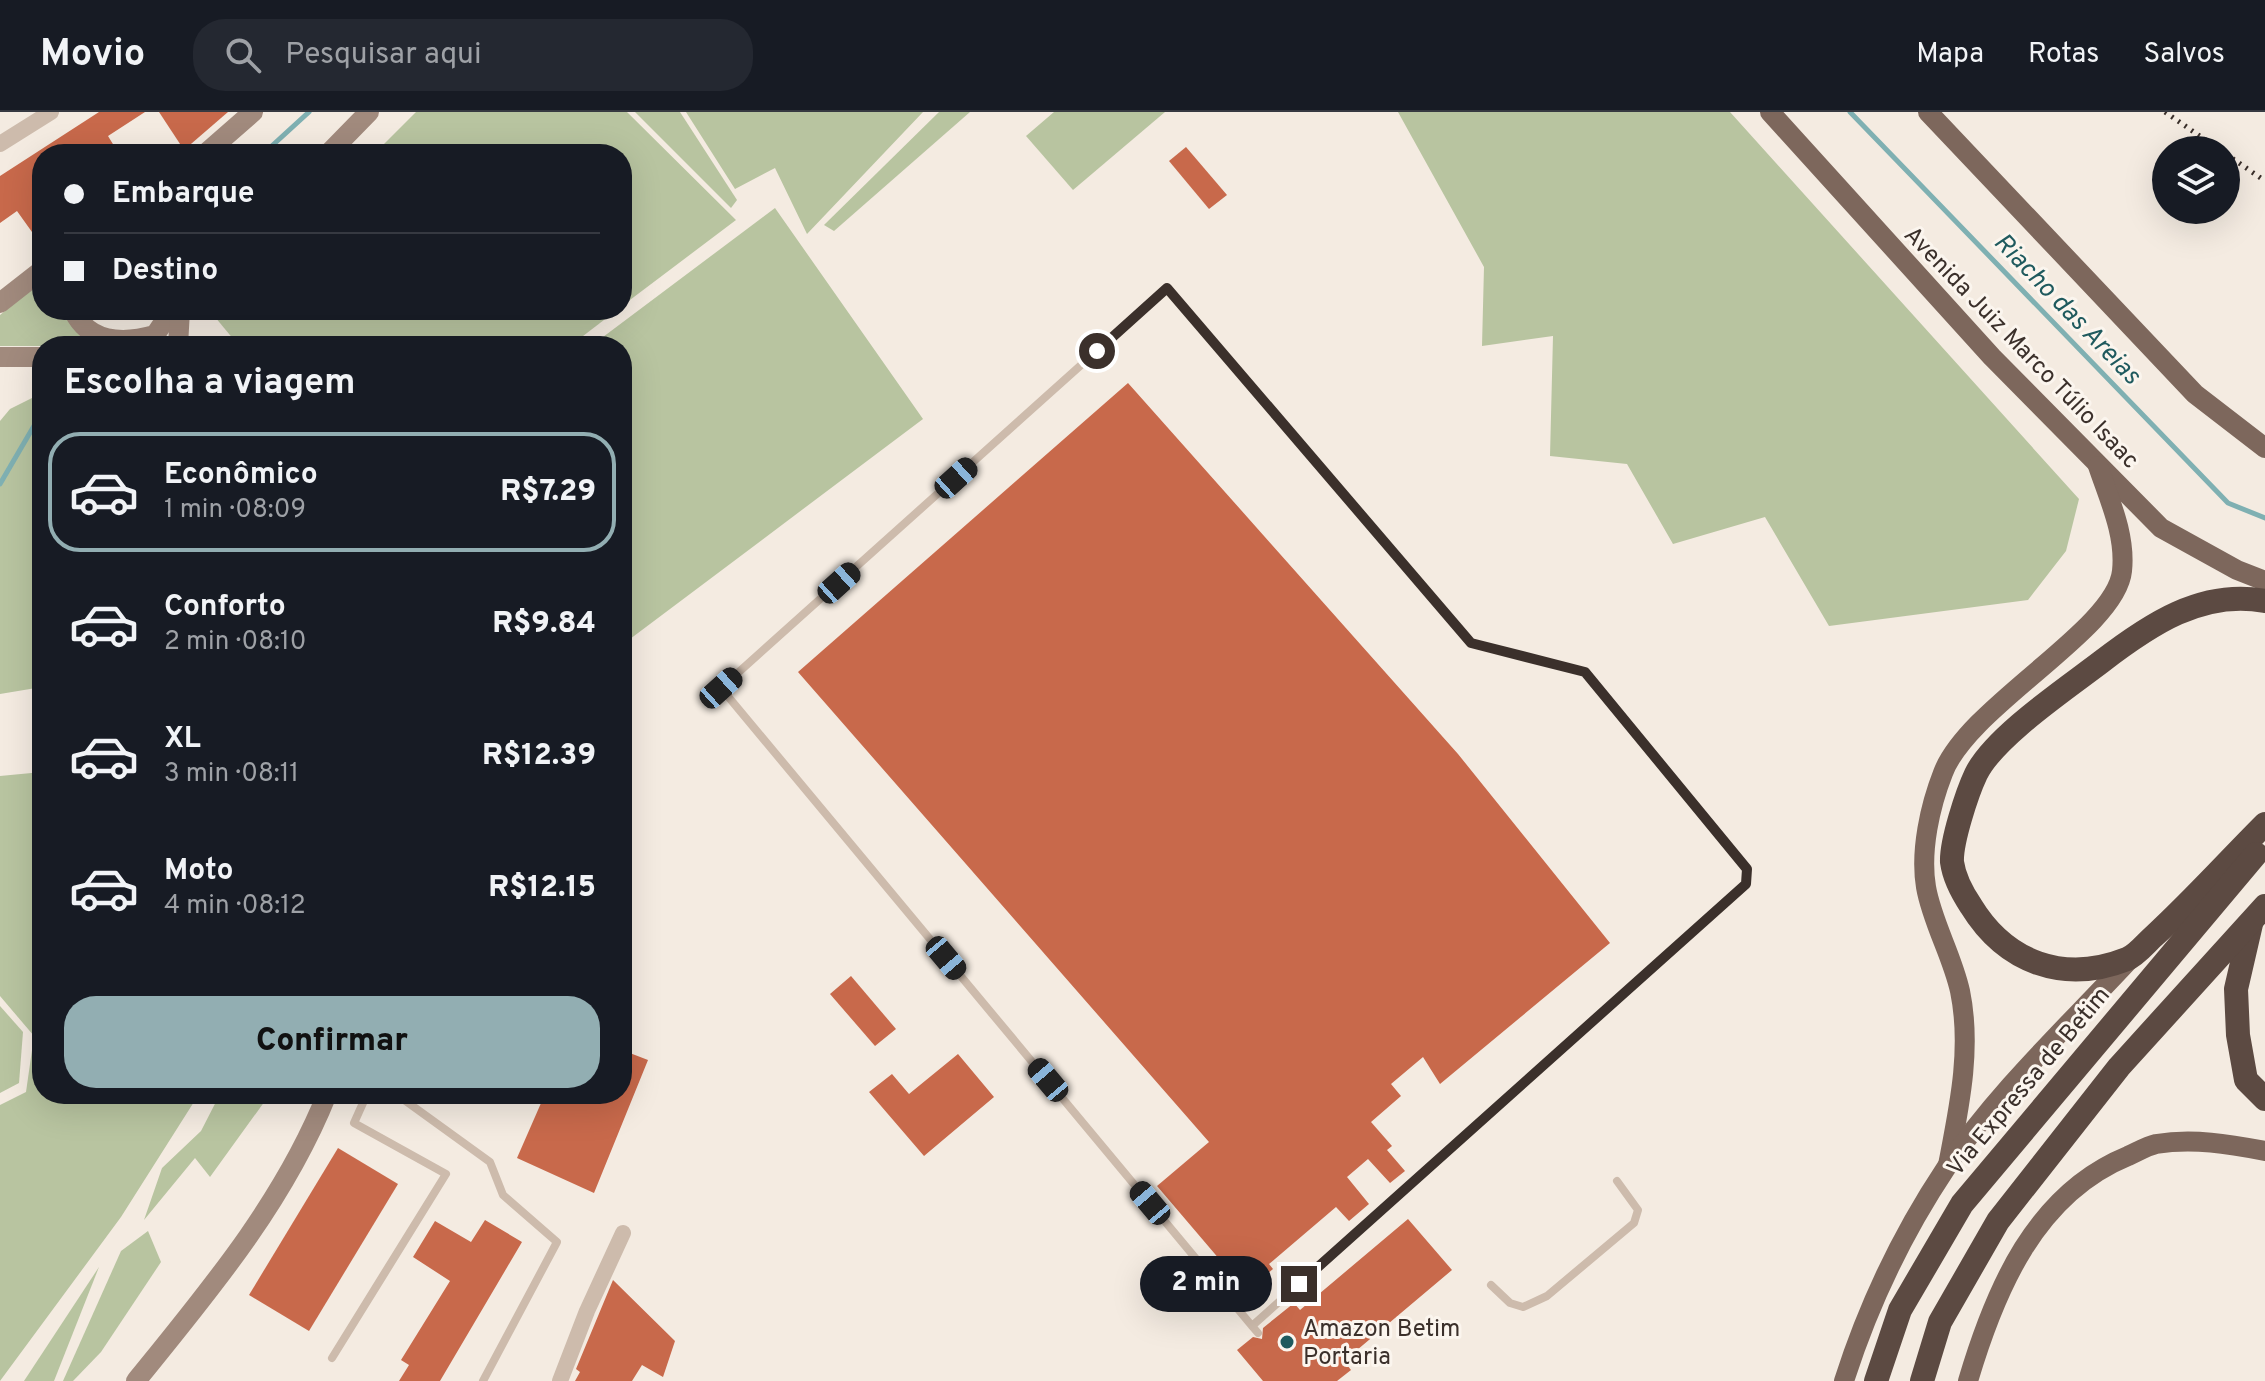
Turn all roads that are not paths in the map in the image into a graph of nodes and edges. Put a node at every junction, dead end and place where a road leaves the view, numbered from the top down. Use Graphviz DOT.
graph roads {
  1 [pos="51,112"];
  2 [pos="253,112"];
  3 [pos="369,112"];
  4 [pos="1928,112"];
  5 [pos="1773,115"];
  6 [pos="0,144"];
  7 [pos="216,144"];
  8 [pos="338,144"];
  9 [pos="32,278"];
  10 [pos="0,303"];
  11 [pos="78,320"];
  12 [pos="165,320"];
  13 [pos="98,336"];
  14 [pos="151,336"];
  15 [pos="0,357"];
  16 [pos="32,357"];
  17 [pos="2265,448"];
  18 [pos="2098,466"];
  19 [pos="2265,581"];
  20 [pos="2265,601"];
  21 [pos="2265,824"];
  22 [pos="2265,843"];
  23 [pos="2258,914"];
  24 [pos="2131,958"];
  25 [pos="2265,1099"];
  26 [pos="322,1104"];
  27 [pos="363,1104"];
  28 [pos="410,1104"];
  29 [pos="2265,1151"];
  30 [pos="1948,1165"];
  31 [pos="1617,1181"];
  32 [pos="623,1233"];
  33 [pos="1491,1285"];
  34 [pos="1255,1329"];
  35 [pos="332,1358"];
  36 [pos="136,1381"];
  37 [pos="483,1381"];
  38 [pos="560,1381"];
  39 [pos="1844,1381"];
  40 [pos="1876,1381"];
  41 [pos="1922,1381"];
  42 [pos="1968,1381"];
  1 -- 6 [label="street"];
  2 -- 7 [label="main road"];
  3 -- 8 [label="main road"];
  4 -- 17 [label="main road"];
  5 -- 18 [label="main road, Avenida Juiz Marco Túlio Isaac"];
  9 -- 10 [label="main road"];
  11 -- 13 [label="main road"];
  12 -- 14 [label="main road"];
  15 -- 16 [label="main road"];
  18 -- 19 [label="main road, Avenida Juiz Marco Túlio Isaac"];
  18 -- 30 [label="main road"];
  20 -- 24 [label="highway"];
  21 -- 24 [label="highway"];
  22 -- 40 [label="highway, Via Expressa de Betim"];
  23 -- 25 [label="highway"];
  23 -- 41 [label="highway"];
  24 -- 30 [label="main road"];
  26 -- 36 [label="main road"];
  27 -- 35 [label="lane"];
  28 -- 37 [label="lane"];
  29 -- 42 [label="main road"];
  30 -- 39 [label="main road"];
  31 -- 33 [label="lane"];
  32 -- 38 [label="street"];
  34 -- 34 [label="lane"];
}
